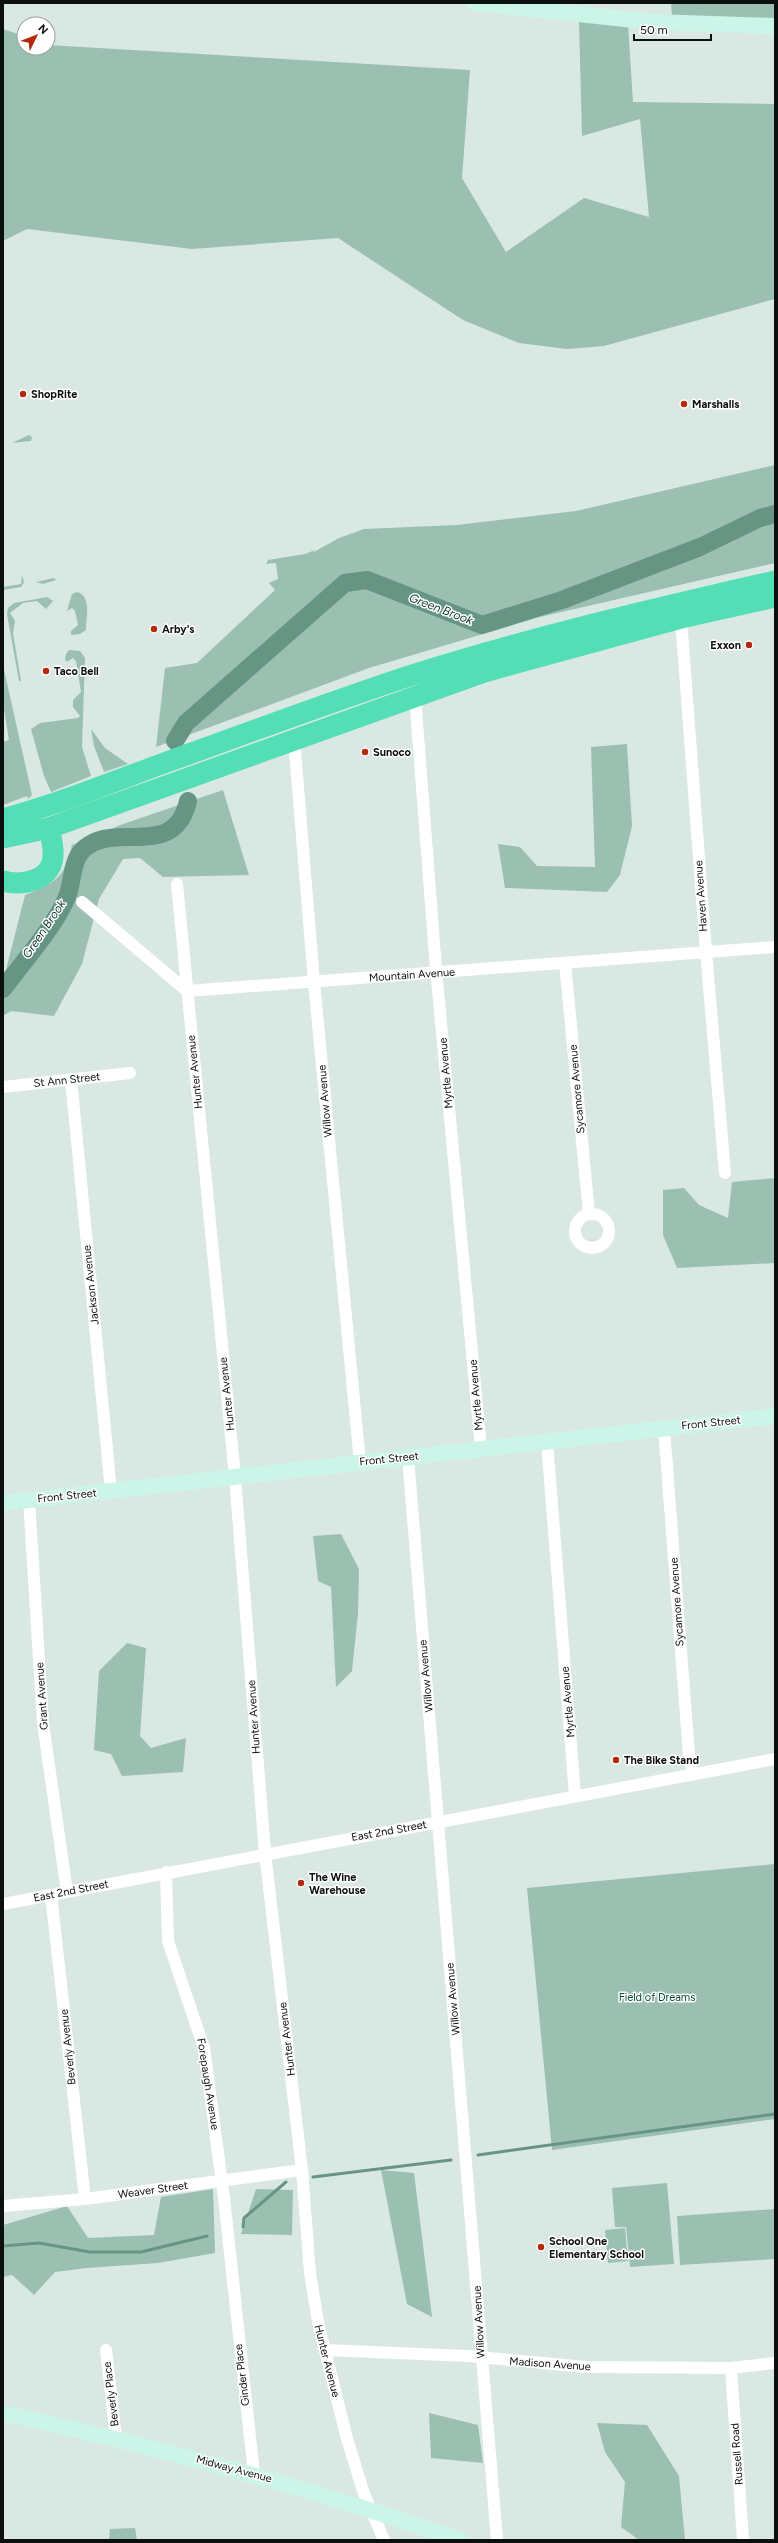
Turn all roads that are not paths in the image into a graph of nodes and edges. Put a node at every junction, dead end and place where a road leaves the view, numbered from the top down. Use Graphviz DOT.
graph roads {
  1 [pos="475,3"];
  2 [pos="775,26"];
  3 [pos="775,581"];
  4 [pos="775,597"];
  5 [pos="680,618"];
  6 [pos="415,696"];
  7 [pos="294,739"];
  8 [pos="3,819"];
  9 [pos="49,828"];
  10 [pos="3,838"];
  11 [pos="3,881"];
  12 [pos="177,884"];
  13 [pos="82,902"];
  14 [pos="775,947"];
  15 [pos="706,952"];
  16 [pos="565,963"];
  17 [pos="436,973"];
  18 [pos="314,982"];
  19 [pos="187,991"];
  20 [pos="130,1073"];
  21 [pos="71,1079"];
  22 [pos="3,1087"];
  23 [pos="725,1173"];
  24 [pos="589,1214"];
  25 [pos="775,1416"];
  26 [pos="664,1428"];
  27 [pos="547,1442"];
  28 [pos="482,1449"];
  29 [pos="408,1457"];
  30 [pos="360,1463"];
  31 [pos="236,1477"];
  32 [pos="111,1491"];
  33 [pos="29,1500"];
  34 [pos="3,1503"];
  35 [pos="775,1759"];
  36 [pos="693,1774"];
  37 [pos="575,1796"];
  38 [pos="437,1822"];
  39 [pos="265,1853"];
  40 [pos="166,1872"];
  41 [pos="67,1892"];
  42 [pos="51,1895"];
  43 [pos="3,1904"];
  44 [pos="302,2170"];
  45 [pos="221,2180"];
  46 [pos="85,2199"];
  47 [pos="3,2206"];
  48 [pos="231,2276"];
  49 [pos="106,2350"];
  50 [pos="325,2350"];
  51 [pos="481,2357"];
  52 [pos="775,2363"];
  53 [pos="731,2368"];
  54 [pos="3,2413"];
  55 [pos="116,2438"];
  56 [pos="254,2474"];
  57 [pos="371,2509"];
  58 [pos="384,2540"];
  59 [pos="460,2540"];
  60 [pos="497,2540"];
  61 [pos="743,2540"];
  1 -- 2 [label="street"];
  3 -- 8 [label="highway"];
  4 -- 5 [label="highway"];
  5 -- 6 [label="highway"];
  5 -- 15 [label="street, Haven Avenue"];
  6 -- 7 [label="highway"];
  6 -- 17 [label="street, Myrtle Avenue"];
  7 -- 9 [label="highway"];
  7 -- 18 [label="street, Willow Avenue"];
  9 -- 10 [label="highway"];
  9 -- 11 [label="highway"];
  12 -- 19 [label="street, Hunter Avenue"];
  13 -- 19 [label="street"];
  14 -- 15 [label="street, Mountain Avenue"];
  15 -- 16 [label="street, Mountain Avenue"];
  15 -- 23 [label="street, Haven Avenue"];
  16 -- 17 [label="street, Mountain Avenue"];
  16 -- 24 [label="street, Sycamore Avenue"];
  17 -- 18 [label="street, Mountain Avenue"];
  17 -- 28 [label="street, Myrtle Avenue"];
  18 -- 19 [label="street, Mountain Avenue"];
  18 -- 30 [label="street, Willow Avenue"];
  19 -- 31 [label="street, Hunter Avenue"];
  20 -- 21 [label="street, St Ann Street"];
  21 -- 22 [label="street, St Ann Street"];
  21 -- 32 [label="street, Jackson Avenue"];
  25 -- 26 [label="street, Front Street"];
  26 -- 27 [label="street, Front Street"];
  26 -- 36 [label="street, Sycamore Avenue"];
  27 -- 28 [label="street, Front Street"];
  27 -- 37 [label="street, Myrtle Avenue"];
  28 -- 29 [label="street, Front Street"];
  29 -- 30 [label="street, Front Street"];
  29 -- 38 [label="street, Willow Avenue"];
  30 -- 31 [label="street, Front Street"];
  31 -- 32 [label="street, Front Street"];
  31 -- 39 [label="street, Hunter Avenue"];
  32 -- 33 [label="street, Front Street"];
  33 -- 34 [label="street, Front Street"];
  33 -- 41 [label="street, Grant Avenue"];
  35 -- 36 [label="street, East 2nd Street"];
  36 -- 37 [label="street, East 2nd Street"];
  37 -- 38 [label="street, East 2nd Street"];
  38 -- 39 [label="street, East 2nd Street"];
  38 -- 51 [label="street, Willow Avenue"];
  39 -- 40 [label="street, East 2nd Street"];
  39 -- 44 [label="street, Hunter Avenue"];
  40 -- 41 [label="street, East 2nd Street"];
  40 -- 45 [label="street, Forepaugh Avenue"];
  41 -- 42 [label="street, East 2nd Street"];
  42 -- 43 [label="street, East 2nd Street"];
  42 -- 46 [label="street, Beverly Avenue"];
  44 -- 45 [label="street, Weaver Street"];
  44 -- 50 [label="street, Hunter Avenue"];
  45 -- 46 [label="street, Weaver Street"];
  45 -- 48 [label="street, Forepaugh Avenue"];
  46 -- 47 [label="street, Weaver Street"];
  48 -- 56 [label="street, Ginder Place"];
  49 -- 55 [label="street, Beverly Place"];
  50 -- 51 [label="street, Madison Avenue"];
  50 -- 57 [label="street, Hunter Avenue"];
  51 -- 53 [label="street, Madison Avenue"];
  51 -- 60 [label="street, Willow Avenue"];
  52 -- 53 [label="street, Madison Avenue"];
  53 -- 61 [label="street, Russell Road"];
  54 -- 55 [label="street, Midway Avenue"];
  55 -- 56 [label="street, Midway Avenue"];
  56 -- 57 [label="street, Midway Avenue"];
  57 -- 58 [label="street, Hunter Avenue"];
  57 -- 59 [label="street, Midway Avenue"];
}
